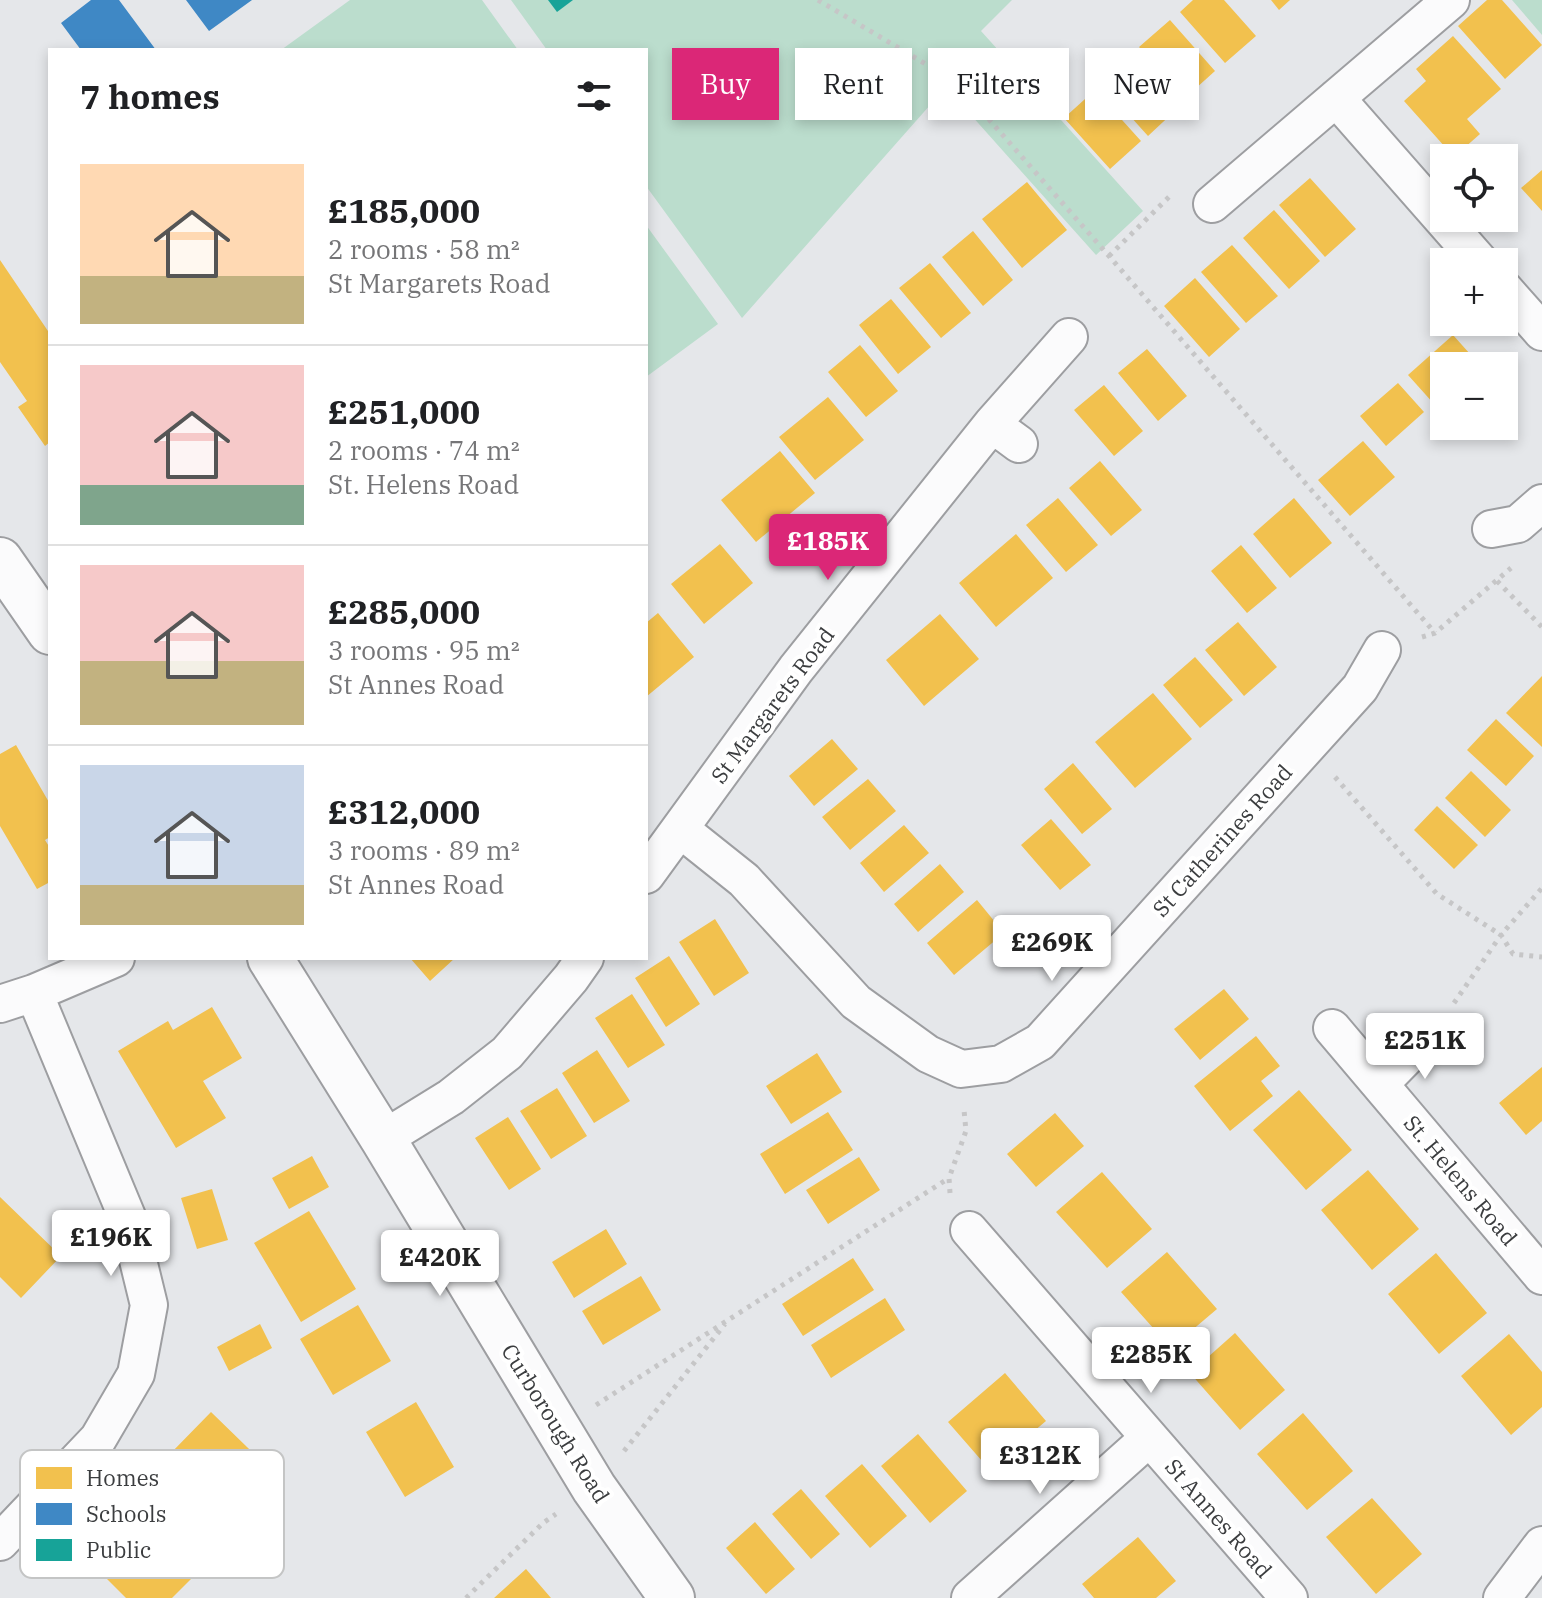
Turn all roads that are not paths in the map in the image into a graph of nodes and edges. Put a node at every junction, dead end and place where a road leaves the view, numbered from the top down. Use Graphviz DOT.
graph roads {
  1 [pos="1451,0"];
  2 [pos="1336,98"];
  3 [pos="1212,204"];
  4 [pos="1468,248"];
  5 [pos="1518,305"];
  6 [pos="1542,332"];
  7 [pos="1069,337"];
  8 [pos="1542,503"];
  9 [pos="1491,529"];
  10 [pos="0,560"];
  11 [pos="48,629"];
  12 [pos="1382,650"];
  13 [pos="680,829"];
  14 [pos="648,872"];
  15 [pos="111,960"];
  16 [pos="271,960"];
  17 [pos="584,960"];
  18 [pos="17,998"];
  19 [pos="1332,1028"];
  20 [pos="1428,1035"];
  21 [pos="1380,1084"];
  22 [pos="383,1139"];
  23 [pos="975,1254"];
  24 [pos="1542,1276"];
  25 [pos="1149,1438"];
  26 [pos="88,1450"];
  27 [pos="20,1521"];
  28 [pos="0,1542"];
  29 [pos="1542,1545"];
  30 [pos="672,1598"];
  31 [pos="970,1598"];
  32 [pos="1289,1598"];
  33 [pos="1502,1598"];
  1 -- 2 [label="street"];
  2 -- 3 [label="street"];
  2 -- 4 [label="street"];
  5 -- 6 [label="street"];
  7 -- 13 [label="street, St Margarets Road"];
  8 -- 9 [label="street"];
  10 -- 11 [label="street"];
  12 -- 13 [label="street, St Catherines Road"];
  13 -- 14 [label="street, St Margarets Road"];
  15 -- 18 [label="street"];
  16 -- 22 [label="street, Curborough Road"];
  17 -- 22 [label="street"];
  18 -- 26 [label="street"];
  19 -- 21 [label="street, St. Helens Road"];
  20 -- 21 [label="street"];
  21 -- 24 [label="street, St. Helens Road"];
  22 -- 30 [label="street, Curborough Road"];
  23 -- 25 [label="street, St Annes Road"];
  25 -- 31 [label="street, St Annes Road"];
  25 -- 32 [label="street, St Annes Road"];
  27 -- 28 [label="street"];
  29 -- 33 [label="street"];
}
